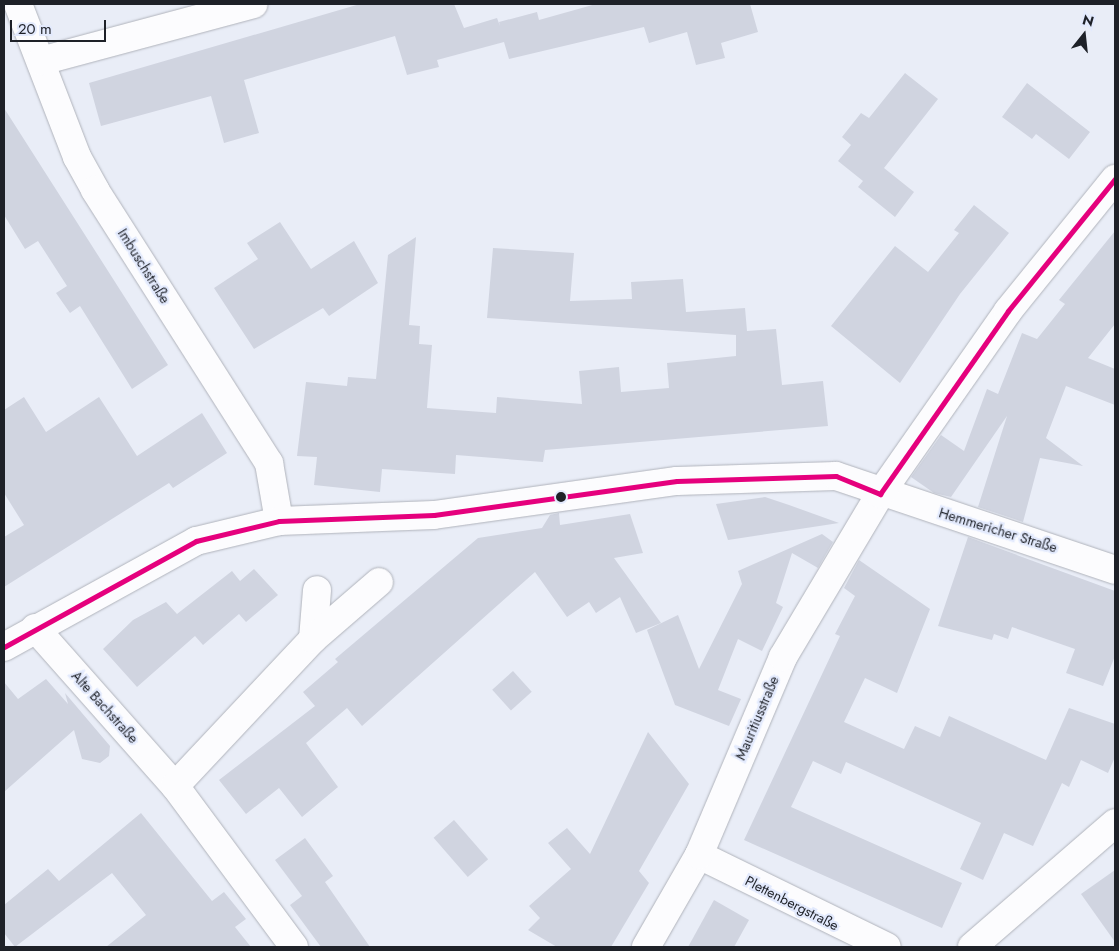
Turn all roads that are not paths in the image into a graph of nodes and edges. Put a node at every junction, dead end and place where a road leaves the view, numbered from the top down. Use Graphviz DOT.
graph roads {
  1 [pos="18,4"];
  2 [pos="254,4"];
  3 [pos="41,61"];
  4 [pos="1115,178"];
  5 [pos="880,494"];
  6 [pos="279,520"];
  7 [pos="1115,570"];
  8 [pos="379,582"];
  9 [pos="317,590"];
  10 [pos="36,628"];
  11 [pos="313,639"];
  12 [pos="4,647"];
  13 [pos="176,786"];
  14 [pos="1115,823"];
  15 [pos="698,856"];
  16 [pos="294,947"];
  17 [pos="646,947"];
  18 [pos="886,947"];
  19 [pos="972,947"];
  1 -- 3 [label="street, Imbuschstraße"];
  2 -- 3 [label="street"];
  3 -- 6 [label="street, Imbuschstraße"];
  4 -- 5 [label="street, Mauritiusstraße"];
  5 -- 6 [label="street, Hemmericher Straße"];
  5 -- 7 [label="street, Hemmericher Straße"];
  5 -- 15 [label="street, Mauritiusstraße"];
  6 -- 10 [label="street, Hemmericher Straße"];
  8 -- 11 [label="street"];
  9 -- 11 [label="street"];
  10 -- 12 [label="street, Hemmericher Straße"];
  10 -- 13 [label="street, Alte Bachstraße"];
  11 -- 13 [label="street"];
  13 -- 16 [label="street, Alte Bachstraße"];
  14 -- 19 [label="street"];
  15 -- 17 [label="street, Mauritiusstraße"];
  15 -- 18 [label="street, Plettenbergstraße"];
}
